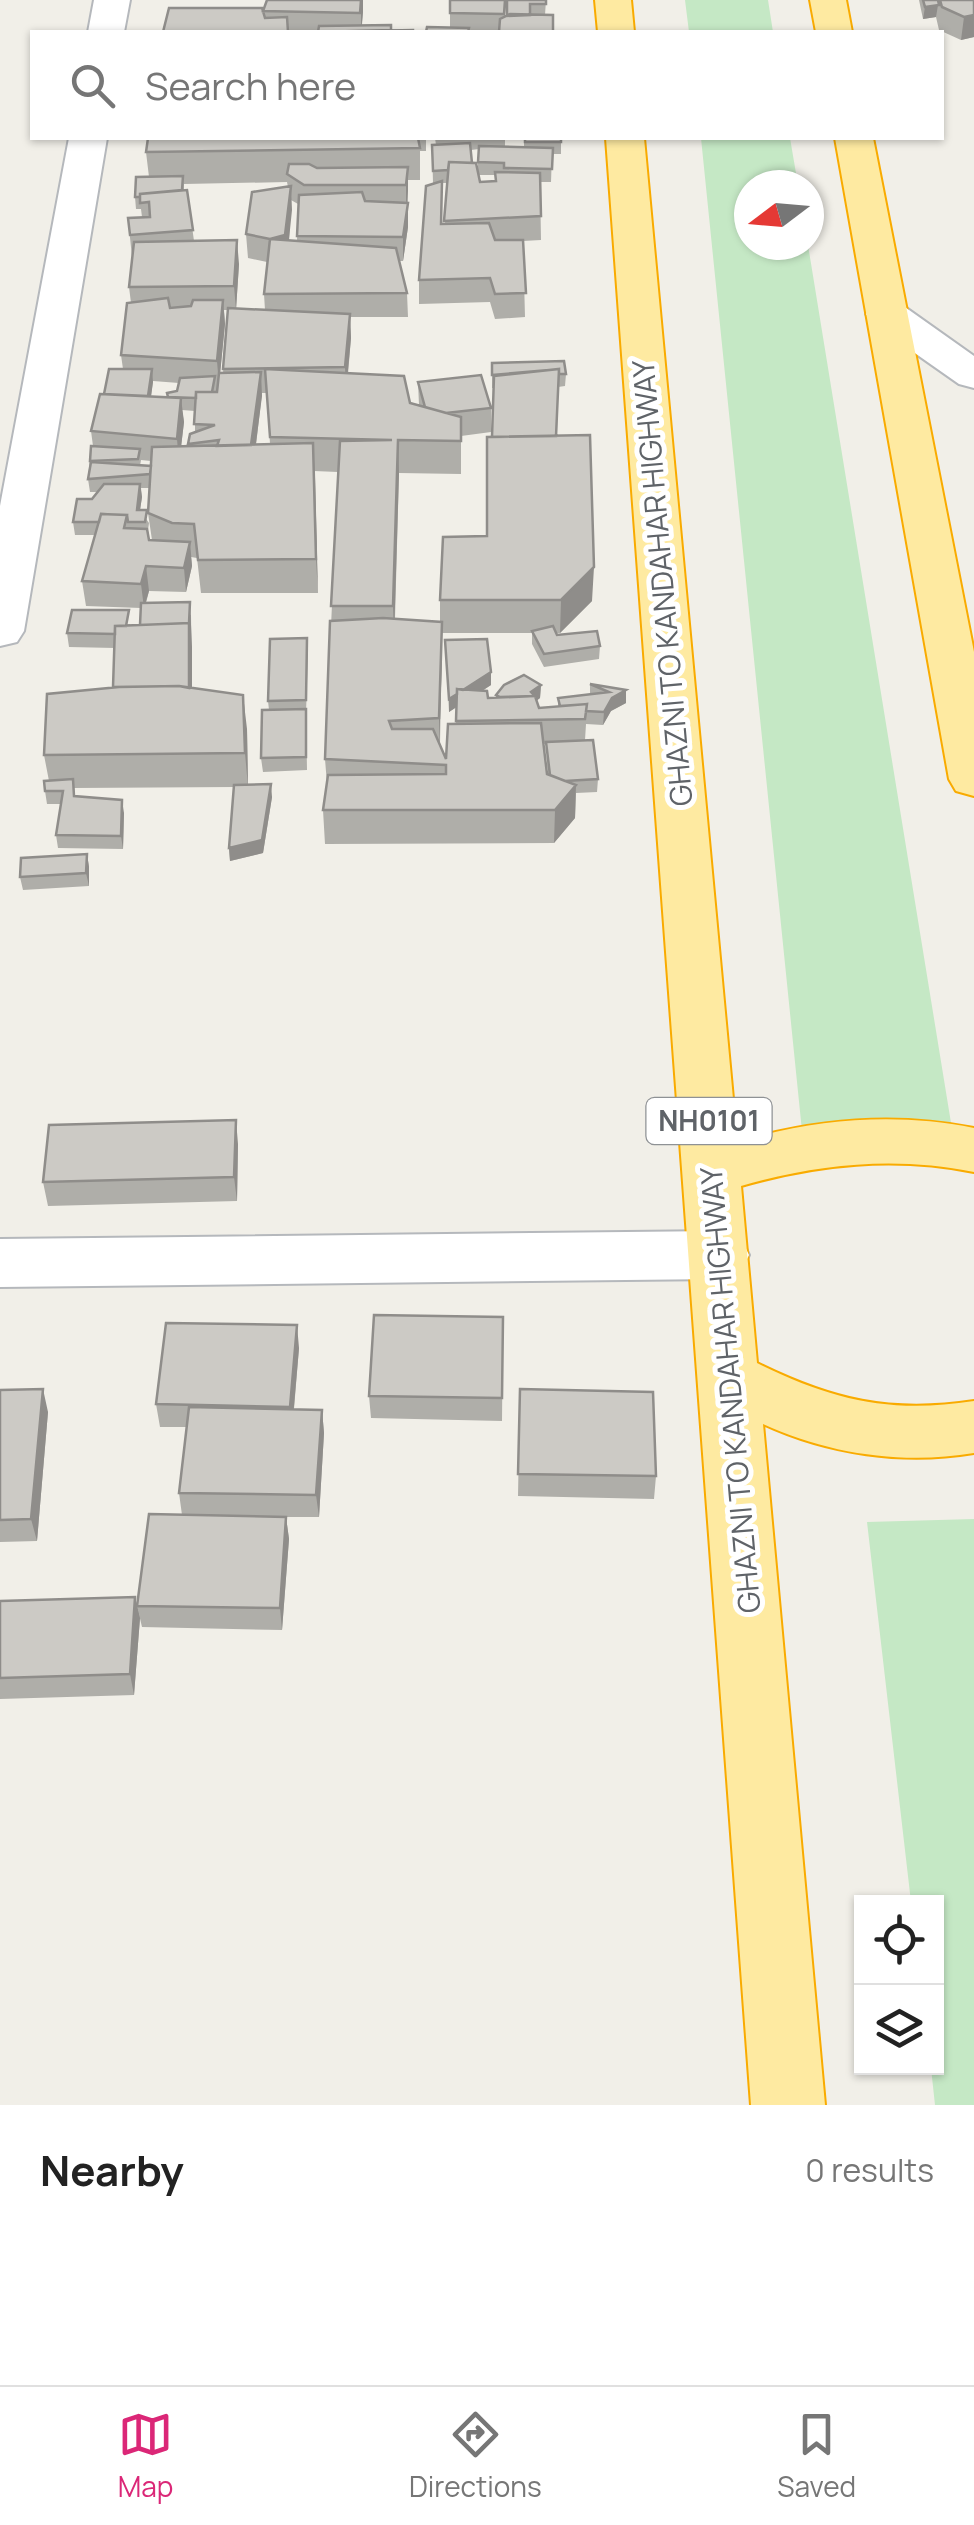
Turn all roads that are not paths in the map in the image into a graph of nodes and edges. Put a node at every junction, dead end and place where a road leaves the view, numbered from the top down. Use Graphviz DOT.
graph roads {
  1 [pos="112,0"];
  2 [pos="614,0"];
  3 [pos="828,0"];
  4 [pos="106,30"];
  5 [pos="616,30"];
  6 [pos="834,30"];
  7 [pos="88,140"];
  8 [pos="625,140"];
  9 [pos="854,140"];
  10 [pos="887,314"];
  11 [pos="974,375"];
  12 [pos="0,631"];
  13 [pos="974,779"];
  14 [pos="974,1150"];
  15 [pos="713,1172"];
  16 [pos="720,1255"];
  17 [pos="0,1264"];
  18 [pos="730,1378"];
  19 [pos="974,1427"];
  20 [pos="788,2105"];
  1 -- 4 [label="street"];
  2 -- 5 [label="highway"];
  3 -- 6 [label="highway"];
  7 -- 12 [label="street"];
  8 -- 15 [label="highway, GHAZNI TO KANDAHAR HIGHWAY / NH0101"];
  9 -- 10 [label="highway"];
  10 -- 11 [label="street"];
  10 -- 13 [label="highway"];
  14 -- 15 [label="highway"];
  15 -- 16 [label="highway, GHAZNI TO KANDAHAR HIGHWAY / NH0101"];
  16 -- 17 [label="street"];
  16 -- 18 [label="highway, GHAZNI TO KANDAHAR HIGHWAY / NH0101"];
  18 -- 19 [label="highway"];
  18 -- 20 [label="highway, GHAZNI TO KANDAHAR HIGHWAY / NH0101"];
}
